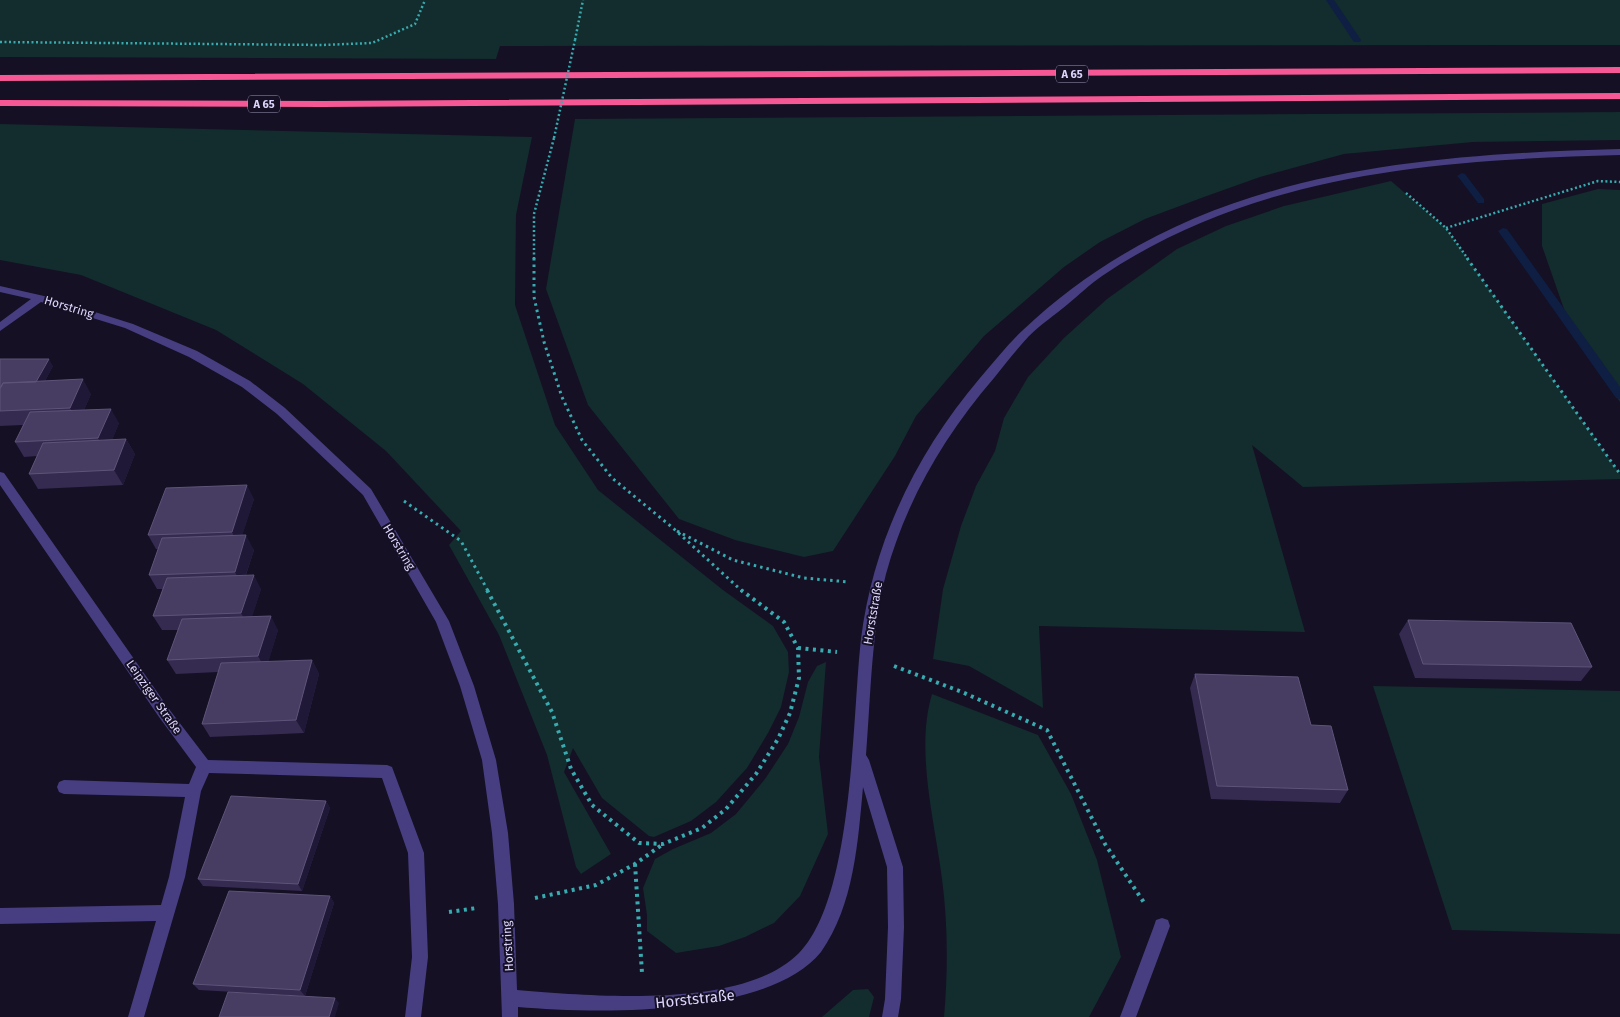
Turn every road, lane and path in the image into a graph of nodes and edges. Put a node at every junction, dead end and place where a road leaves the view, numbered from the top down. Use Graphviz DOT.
graph roads {
  1 [pos="425,0"];
  2 [pos="583,0"];
  3 [pos="0,42"];
  4 [pos="1620,70"];
  5 [pos="0,78"];
  6 [pos="1620,96"];
  7 [pos="0,103"];
  8 [pos="1620,152"];
  9 [pos="1379,168"];
  10 [pos="1620,182"];
  11 [pos="1446,228"];
  12 [pos="0,289"];
  13 [pos="40,298"];
  14 [pos="0,327"];
  15 [pos="1620,474"];
  16 [pos="0,476"];
  17 [pos="367,492"];
  18 [pos="673,528"];
  19 [pos="877,585"];
  20 [pos="798,648"];
  21 [pos="866,656"];
  22 [pos="860,756"];
  23 [pos="204,766"];
  24 [pos="64,788"];
  25 [pos="194,791"];
  26 [pos="663,844"];
  27 [pos="635,864"];
  28 [pos="506,904"];
  29 [pos="166,913"];
  30 [pos="0,916"];
  31 [pos="418,916"];
  32 [pos="1162,926"];
  33 [pos="510,998"];
  34 [pos="644,1004"];
  35 [pos="136,1017"];
  36 [pos="413,1017"];
  37 [pos="510,1017"];
  38 [pos="890,1017"];
  39 [pos="1128,1017"];
  1 -- 3 [label="path"];
  2 -- 18 [label="path, bridge"];
  4 -- 5 [label="highway, A 65"];
  6 -- 7 [label="highway, A 65"];
  8 -- 9 [label="street, Horststraße"];
  9 -- 11 [label="path"];
  9 -- 19 [label="street, Horststraße"];
  10 -- 11 [label="path"];
  11 -- 15 [label="path"];
  12 -- 13 [label="street, Horstring"];
  13 -- 14 [label="street"];
  13 -- 17 [label="street, Horstring"];
  16 -- 23 [label="street, Leipziger Straße"];
  17 -- 26 [label="path"];
  17 -- 28 [label="street, Horstring"];
  18 -- 19 [label="path"];
  18 -- 20 [label="path"];
  19 -- 21 [label="street, Horststraße"];
  20 -- 21 [label="path"];
  20 -- 26 [label="path"];
  21 -- 22 [label="street, Horststraße"];
  21 -- 32 [label="path"];
  22 -- 34 [label="street, Horststraße"];
  22 -- 38 [label="street, Horststraße"];
  23 -- 25 [label="street"];
  23 -- 31 [label="street"];
  24 -- 25 [label="street"];
  25 -- 29 [label="street"];
  26 -- 27 [label="path"];
  27 -- 28 [label="path"];
  27 -- 34 [label="path"];
  28 -- 31 [label="path"];
  28 -- 33 [label="street, Horstring"];
  29 -- 30 [label="street"];
  29 -- 35 [label="street"];
  31 -- 36 [label="street"];
  32 -- 39 [label="street"];
  33 -- 34 [label="street, Horststraße"];
  33 -- 37 [label="street, Horstring"];
}
